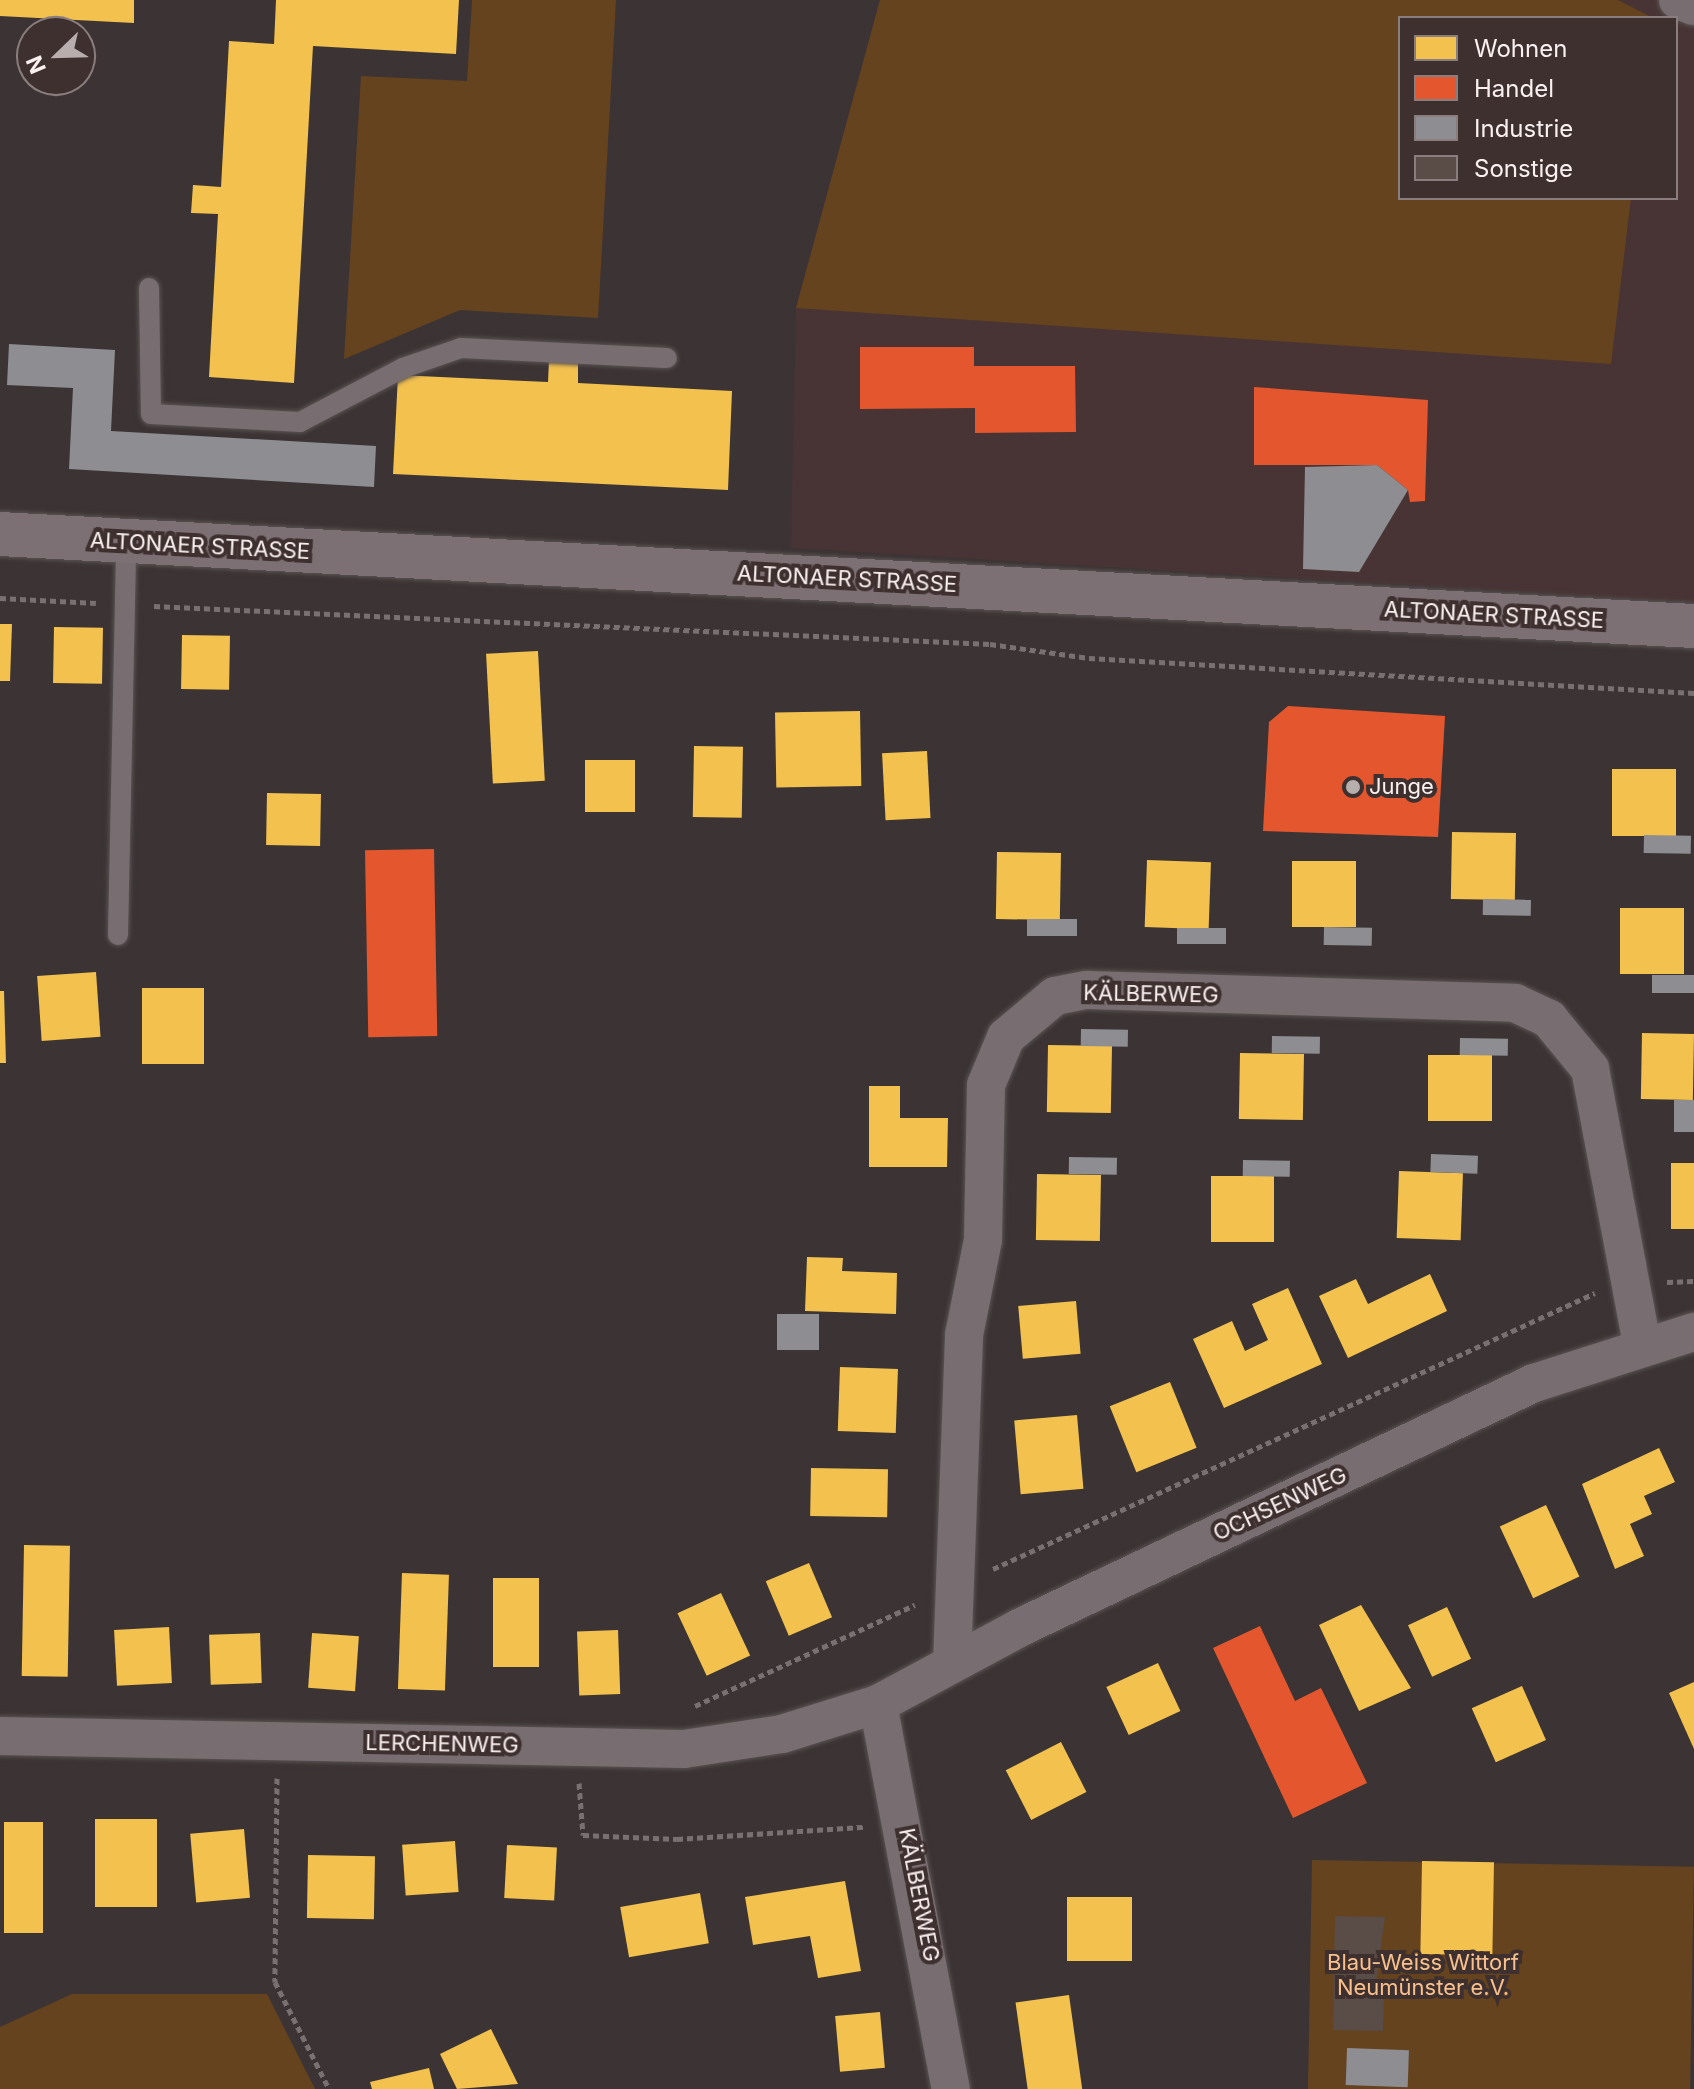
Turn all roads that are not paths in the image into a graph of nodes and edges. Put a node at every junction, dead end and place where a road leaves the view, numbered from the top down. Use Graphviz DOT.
graph roads {
  1 [pos="1678,0"];
  2 [pos="1694,6"];
  3 [pos="149,288"];
  4 [pos="667,358"];
  5 [pos="0,534"];
  6 [pos="126,542"];
  7 [pos="1694,626"];
  8 [pos="118,935"];
  9 [pos="1694,1332"];
  10 [pos="1642,1343"];
  11 [pos="952,1664"];
  12 [pos="878,1704"];
  13 [pos="0,1736"];
  14 [pos="951,2089"];
  1 -- 2 [label="street"];
  3 -- 4 [label="lane"];
  5 -- 6 [label="main road, ALTONAER STRASSE"];
  6 -- 7 [label="main road, ALTONAER STRASSE"];
  6 -- 8 [label="lane"];
  9 -- 10 [label="street, OCHSENWEG"];
  10 -- 11 [label="street, OCHSENWEG"];
  10 -- 11 [label="street, KÄLBERWEG"];
  11 -- 12 [label="street, OCHSENWEG"];
  12 -- 13 [label="street, LERCHENWEG"];
  12 -- 14 [label="street, KÄLBERWEG"];
}
